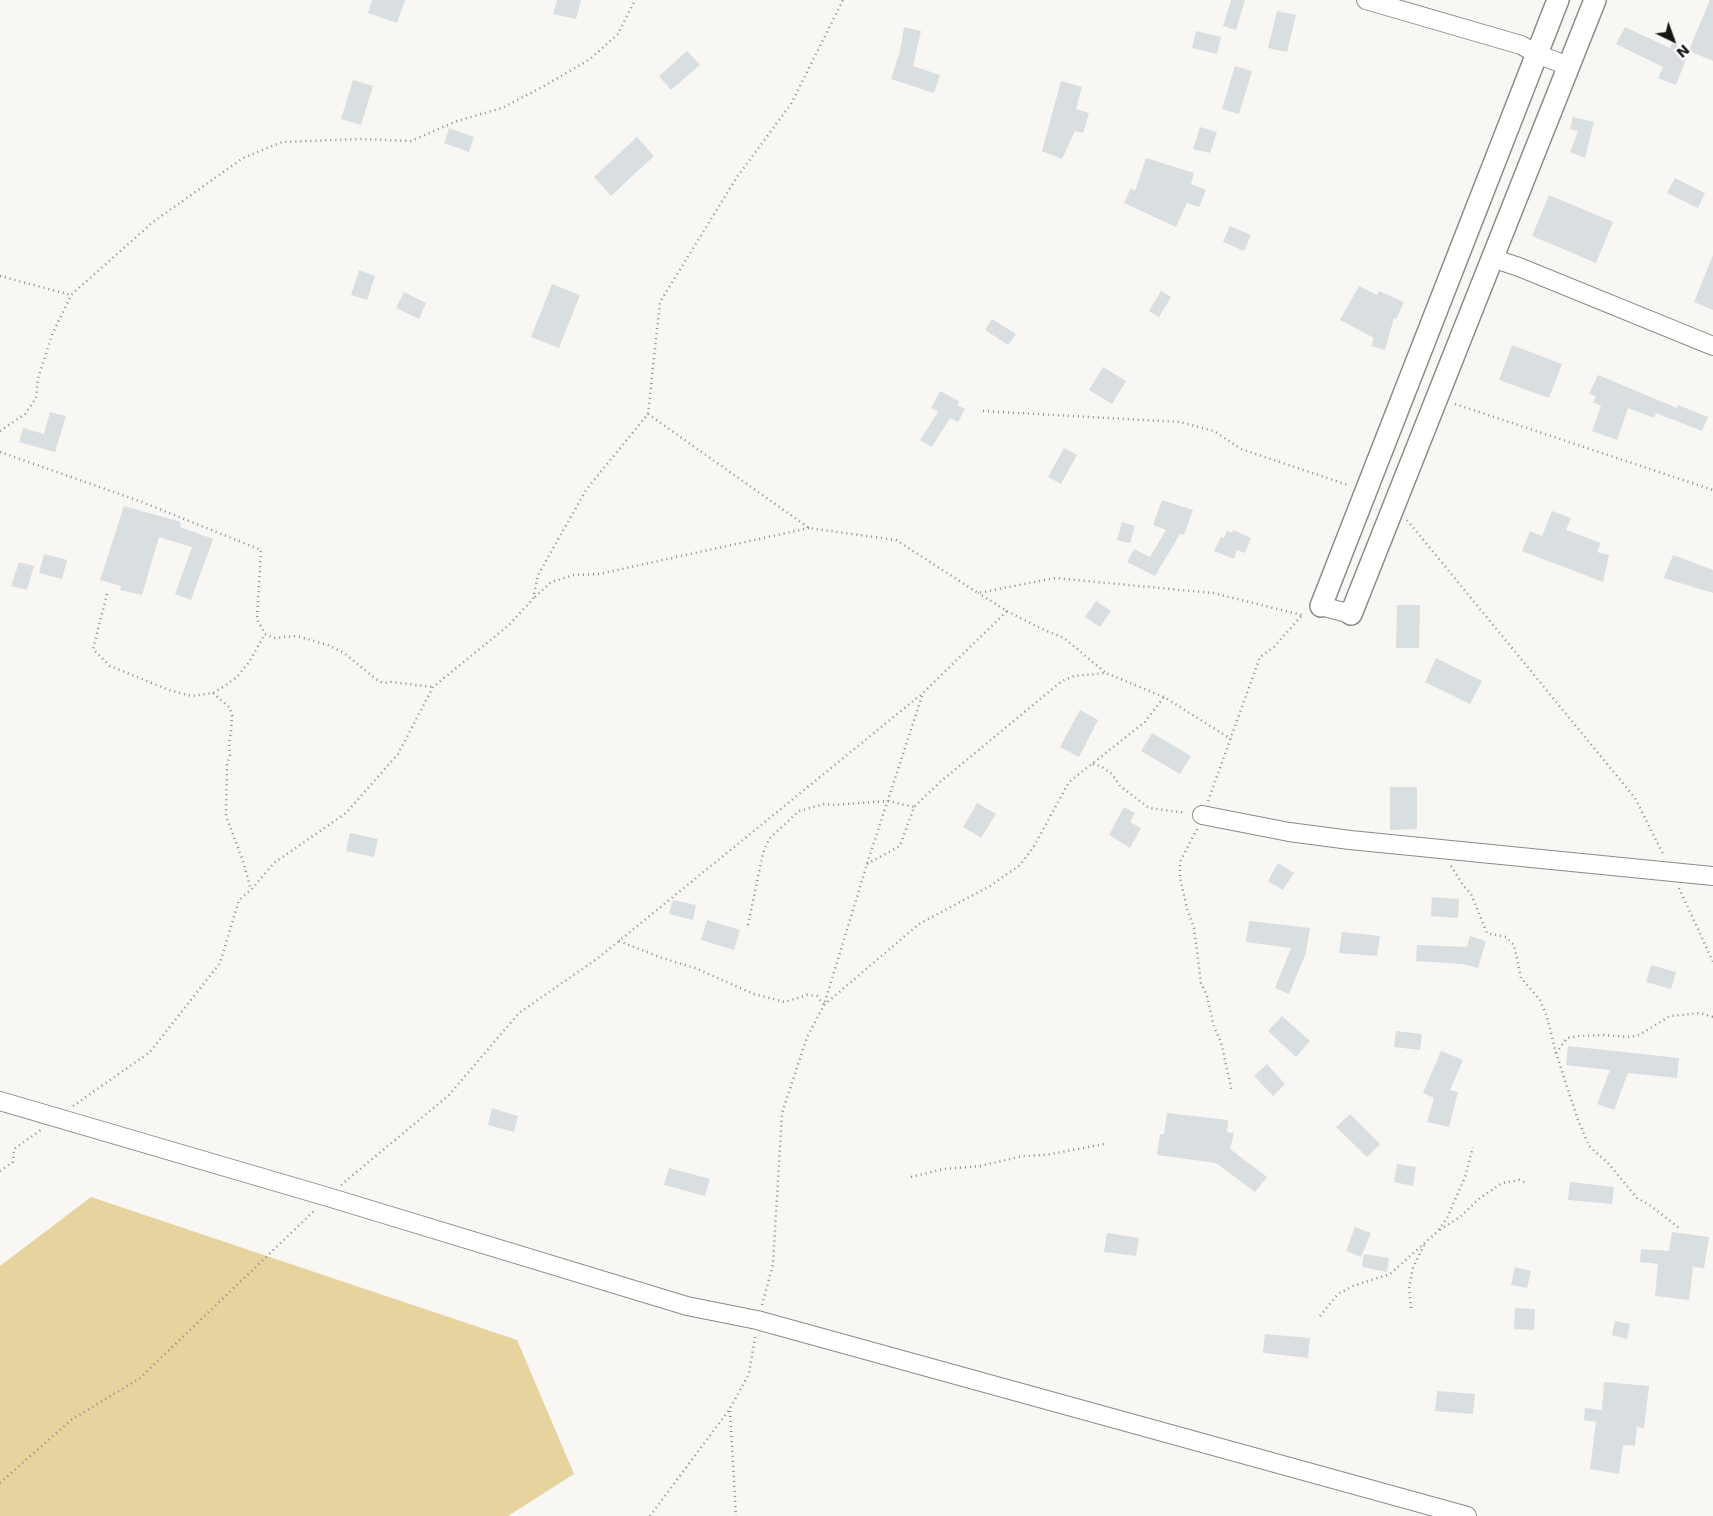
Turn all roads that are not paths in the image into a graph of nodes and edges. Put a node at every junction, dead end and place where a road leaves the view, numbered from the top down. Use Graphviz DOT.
graph roads {
  1 [pos="1366,0"];
  2 [pos="1558,0"];
  3 [pos="1595,0"];
  4 [pos="1537,54"];
  5 [pos="1568,66"];
  6 [pos="1492,258"];
  7 [pos="1713,346"];
  8 [pos="1311,610"];
  9 [pos="1351,614"];
  10 [pos="1202,816"];
  11 [pos="1713,876"];
  12 [pos="0,1101"];
  13 [pos="1467,1516"];
  1 -- 4 [label="street"];
  2 -- 4 [label="street"];
  3 -- 5 [label="street"];
  4 -- 5 [label="street"];
  4 -- 8 [label="street"];
  5 -- 6 [label="street"];
  6 -- 7 [label="street"];
  6 -- 9 [label="street"];
  8 -- 9 [label="street"];
  10 -- 11 [label="street"];
  12 -- 13 [label="street"];
}
